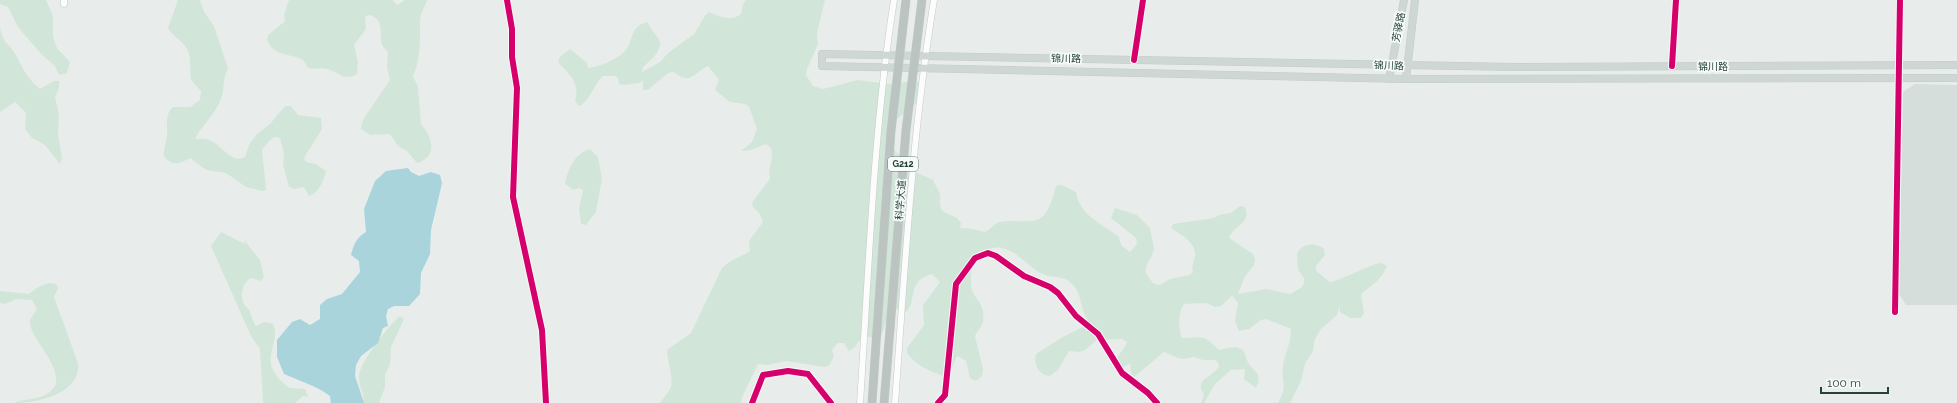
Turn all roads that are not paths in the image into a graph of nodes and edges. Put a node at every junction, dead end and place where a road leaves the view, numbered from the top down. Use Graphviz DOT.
graph roads {
  1 [pos="507,0"];
  2 [pos="894,0"];
  3 [pos="906,0"];
  4 [pos="922,0"];
  5 [pos="934,0"];
  6 [pos="1143,0"];
  7 [pos="1404,0"];
  8 [pos="1415,0"];
  9 [pos="1676,0"];
  10 [pos="1900,0"];
  11 [pos="886,55"];
  12 [pos="925,56"];
  13 [pos="1134,60"];
  14 [pos="1898,64"];
  15 [pos="1391,65"];
  16 [pos="1407,65"];
  17 [pos="1957,65"];
  18 [pos="1672,66"];
  19 [pos="884,68"];
  20 [pos="923,68"];
  21 [pos="1957,78"];
  22 [pos="1389,79"];
  23 [pos="1406,79"];
  24 [pos="1898,79"];
  25 [pos="1894,312"];
  26 [pos="546,403"];
  27 [pos="752,403"];
  28 [pos="831,403"];
  29 [pos="860,403"];
  30 [pos="872,403"];
  31 [pos="884,403"];
  32 [pos="895,403"];
  33 [pos="938,403"];
  34 [pos="1157,403"];
  1 -- 26 [label="street"];
  2 -- 11 [label="street"];
  3 -- 30 [label="highway, 科学大道 / G212, bridge"];
  4 -- 31 [label="highway, 科学大道 / G212, bridge"];
  5 -- 12 [label="street, 科学大道"];
  6 -- 13 [label="street"];
  7 -- 15 [label="main road, 芳驿路"];
  8 -- 16 [label="main road, 芳驿路"];
  9 -- 18 [label="street"];
  10 -- 14 [label="street"];
  11 -- 12 [label="main road, 锦川路"];
  11 -- 19 [label="street"];
  11 -- 19 [label="main road, 锦川路"];
  12 -- 13 [label="main road, 锦川路"];
  12 -- 20 [label="street, 科学大道"];
  13 -- 15 [label="main road, 锦川路"];
  14 -- 17 [label="main road, 锦川路"];
  14 -- 18 [label="main road, 锦川路"];
  14 -- 24 [label="street"];
  15 -- 16 [label="main road, 锦川路"];
  15 -- 22 [label="main road, 芳驿路"];
  16 -- 18 [label="main road, 锦川路"];
  16 -- 23 [label="main road, 芳驿路"];
  19 -- 20 [label="main road, 锦川路"];
  19 -- 29 [label="street"];
  20 -- 22 [label="main road, 锦川路"];
  20 -- 32 [label="street, 科学大道"];
  21 -- 24 [label="main road, 锦川路"];
  22 -- 23 [label="main road, 锦川路"];
  23 -- 24 [label="main road, 锦川路"];
  24 -- 25 [label="street"];
  27 -- 28 [label="street"];
  33 -- 34 [label="street"];
}
